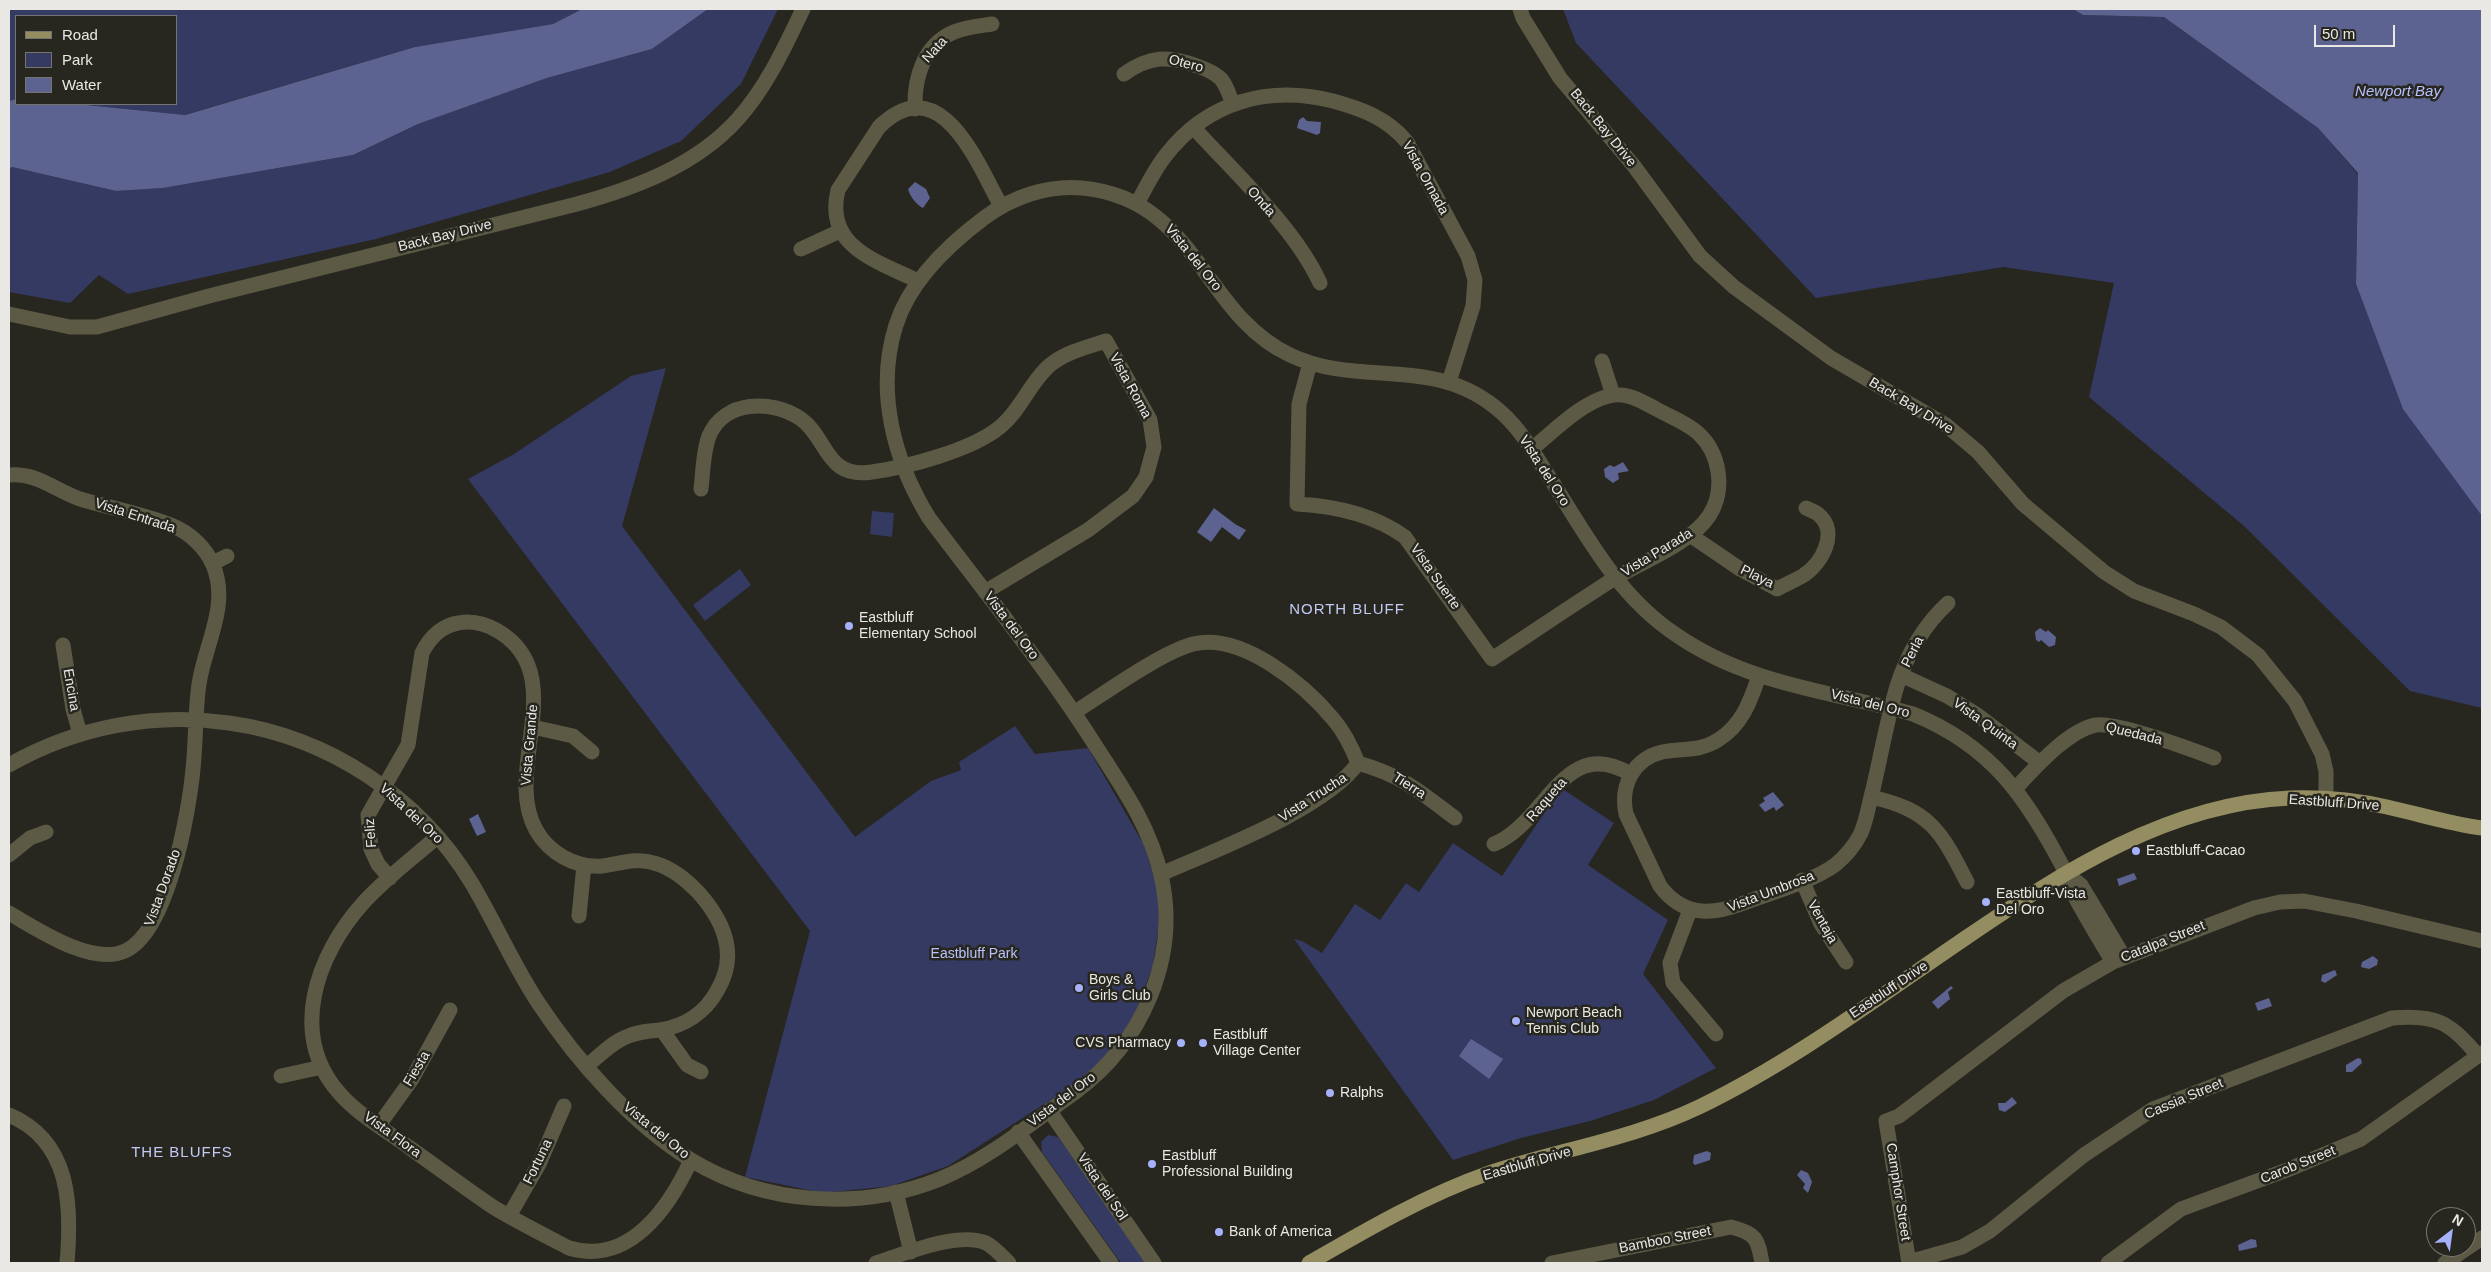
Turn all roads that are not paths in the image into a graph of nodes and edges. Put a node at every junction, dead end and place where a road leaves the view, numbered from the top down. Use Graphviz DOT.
graph roads {
  1 [pos="803,9"];
  2 [pos="1520,9"];
  3 [pos="992,24"];
  4 [pos="1124,74"];
  5 [pos="1233,104"];
  6 [pos="915,109"];
  7 [pos="1194,128"];
  8 [pos="1137,204"];
  9 [pos="1001,206"];
  10 [pos="840,230"];
  11 [pos="801,250"];
  12 [pos="918,282"];
  13 [pos="1320,283"];
  14 [pos="9,314"];
  15 [pos="1602,361"];
  16 [pos="1310,363"];
  17 [pos="1449,382"];
  18 [pos="1613,395"];
  19 [pos="1532,450"];
  20 [pos="903,466"];
  21 [pos="9,475"];
  22 [pos="701,489"];
  23 [pos="1806,508"];
  24 [pos="1690,535"];
  25 [pos="227,556"];
  26 [pos="213,563"];
  27 [pos="1615,578"];
  28 [pos="986,592"];
  29 [pos="1948,603"];
  30 [pos="63,645"];
  31 [pos="1901,675"];
  32 [pos="1758,676"];
  33 [pos="1891,708"];
  34 [pos="1074,712"];
  35 [pos="196,720"];
  36 [pos="532,727"];
  37 [pos="80,734"];
  38 [pos="592,752"];
  39 [pos="2214,758"];
  40 [pos="1358,763"];
  41 [pos="2040,763"];
  42 [pos="9,765"];
  43 [pos="1630,774"];
  44 [pos="383,785"];
  45 [pos="2015,789"];
  46 [pos="1871,797"];
  47 [pos="2326,799"];
  48 [pos="1455,818"];
  49 [pos="2482,828"];
  50 [pos="46,832"];
  51 [pos="437,837"];
  52 [pos="1494,844"];
  53 [pos="9,854"];
  54 [pos="584,865"];
  55 [pos="2066,873"];
  56 [pos="1161,874"];
  57 [pos="390,878"];
  58 [pos="1802,880"];
  59 [pos="1967,882"];
  60 [pos="1690,910"];
  61 [pos="9,913"];
  62 [pos="580,916"];
  63 [pos="2482,941"];
  64 [pos="2118,960"];
  65 [pos="1846,962"];
  66 [pos="450,1010"];
  67 [pos="662,1030"];
  68 [pos="1716,1034"];
  69 [pos="2480,1054"];
  70 [pos="587,1066"];
  71 [pos="322,1067"];
  72 [pos="701,1072"];
  73 [pos="281,1076"];
  74 [pos="564,1106"];
  75 [pos="1049,1110"];
  76 [pos="9,1115"];
  77 [pos="1886,1121"];
  78 [pos="379,1126"];
  79 [pos="1018,1132"];
  80 [pos="691,1160"];
  81 [pos="896,1192"];
  82 [pos="509,1216"];
  83 [pos="2482,1238"];
  84 [pos="911,1252"];
  85 [pos="612,1257"];
  86 [pos="67,1263"];
  87 [pos="876,1263"];
  88 [pos="1009,1263"];
  89 [pos="1111,1263"];
  90 [pos="1154,1263"];
  91 [pos="1309,1263"];
  92 [pos="1552,1263"];
  93 [pos="1762,1263"];
  94 [pos="1909,1263"];
  95 [pos="2108,1263"];
  96 [pos="2444,1263"];
  1 -- 14 [label="street, Back Bay Drive"];
  2 -- 47 [label="street, Back Bay Drive"];
  3 -- 6 [label="street, Nata"];
  4 -- 5 [label="street, Otero"];
  5 -- 7 [label="street, Vista Ornada"];
  5 -- 17 [label="street, Vista Ornada"];
  6 -- 9 [label="street"];
  6 -- 10 [label="street"];
  7 -- 8 [label="street, Vista Ornada"];
  7 -- 13 [label="street, Onda"];
  8 -- 9 [label="street, Vista del Oro"];
  8 -- 16 [label="street, Vista del Oro"];
  9 -- 12 [label="street, Vista del Oro"];
  10 -- 11 [label="street"];
  10 -- 12 [label="street"];
  12 -- 20 [label="street, Vista del Oro"];
  15 -- 18 [label="street"];
  16 -- 17 [label="street, Vista del Oro"];
  16 -- 27 [label="street, Vista Suerte"];
  17 -- 19 [label="street, Vista del Oro"];
  18 -- 19 [label="street"];
  18 -- 24 [label="street, Vista Parada"];
  19 -- 27 [label="street, Vista del Oro"];
  20 -- 22 [label="street"];
  20 -- 28 [label="street, Vista del Oro"];
  20 -- 28 [label="street, Vista Roma"];
  21 -- 26 [label="street, Vista Entrada"];
  23 -- 24 [label="street, Playa"];
  24 -- 27 [label="street, Vista Parada"];
  25 -- 26 [label="street"];
  26 -- 35 [label="street, Vista Entrada"];
  27 -- 32 [label="street, Vista del Oro"];
  28 -- 34 [label="street, Vista del Oro"];
  29 -- 31 [label="street, Perla"];
  30 -- 37 [label="street, Encina"];
  31 -- 33 [label="street, Perla"];
  31 -- 41 [label="street, Vista Quinta"];
  32 -- 33 [label="street, Vista del Oro"];
  32 -- 43 [label="street"];
  33 -- 45 [label="street, Vista del Oro"];
  33 -- 46 [label="street, Vista Umbrosa"];
  34 -- 40 [label="street, Vista Trucha"];
  34 -- 56 [label="street, Vista del Oro"];
  35 -- 37 [label="street, Vista del Oro"];
  35 -- 44 [label="street, Vista del Oro"];
  35 -- 61 [label="street, Vista Dorado"];
  36 -- 38 [label="street"];
  36 -- 44 [label="street, Vista Grande"];
  36 -- 54 [label="street, Vista Grande"];
  37 -- 42 [label="street, Vista del Oro"];
  39 -- 41 [label="street, Quedada"];
  40 -- 48 [label="street, Tierra"];
  40 -- 56 [label="street, Vista Trucha"];
  41 -- 45 [label="street, Quedada"];
  43 -- 52 [label="street, Raqueta"];
  43 -- 60 [label="street"];
  44 -- 51 [label="street, Vista del Oro"];
  44 -- 57 [label="street, Feliz"];
  45 -- 55 [label="street, Vista del Oro"];
  46 -- 58 [label="street, Vista Umbrosa"];
  46 -- 59 [label="street"];
  47 -- 49 [label="main road, Eastbluff Drive"];
  47 -- 55 [label="main road, Eastbluff Drive"];
  50 -- 53 [label="street"];
  51 -- 57 [label="street, Vista Flora"];
  51 -- 70 [label="street, Vista del Oro"];
  54 -- 62 [label="street"];
  54 -- 67 [label="street, Vista Grande"];
  55 -- 64 [label="street, Vista del Oro"];
  55 -- 91 [label="main road, Eastbluff Drive"];
  56 -- 75 [label="street, Vista del Oro"];
  57 -- 71 [label="street, Vista Flora"];
  58 -- 60 [label="street, Vista Umbrosa"];
  58 -- 65 [label="street, Ventaja"];
  60 -- 68 [label="street"];
  63 -- 64 [label="street, Catalpa Street"];
  64 -- 77 [label="street, Catalpa Street"];
  66 -- 78 [label="street, Fiesta"];
  67 -- 70 [label="street, Vista Grande"];
  67 -- 72 [label="street"];
  69 -- 94 [label="street, Cassia Street"];
  69 -- 95 [label="street, Carob Street"];
  70 -- 80 [label="street, Vista del Oro"];
  71 -- 73 [label="street"];
  71 -- 78 [label="street, Vista Flora"];
  74 -- 82 [label="street, Fortuna"];
  75 -- 79 [label="street, Vista del Oro"];
  75 -- 90 [label="street, Vista del Sol"];
  76 -- 86 [label="street"];
  77 -- 94 [label="street, Camphor Street"];
  78 -- 82 [label="street, Vista Flora"];
  79 -- 81 [label="street, Vista del Oro"];
  79 -- 89 [label="street"];
  80 -- 81 [label="street, Vista del Oro"];
  80 -- 85 [label="street, Vista Flora"];
  81 -- 84 [label="street"];
  82 -- 85 [label="street, Vista Flora"];
  83 -- 96 [label="street"];
  84 -- 87 [label="street"];
  84 -- 88 [label="street"];
  92 -- 93 [label="street, Bamboo Street"];
}
